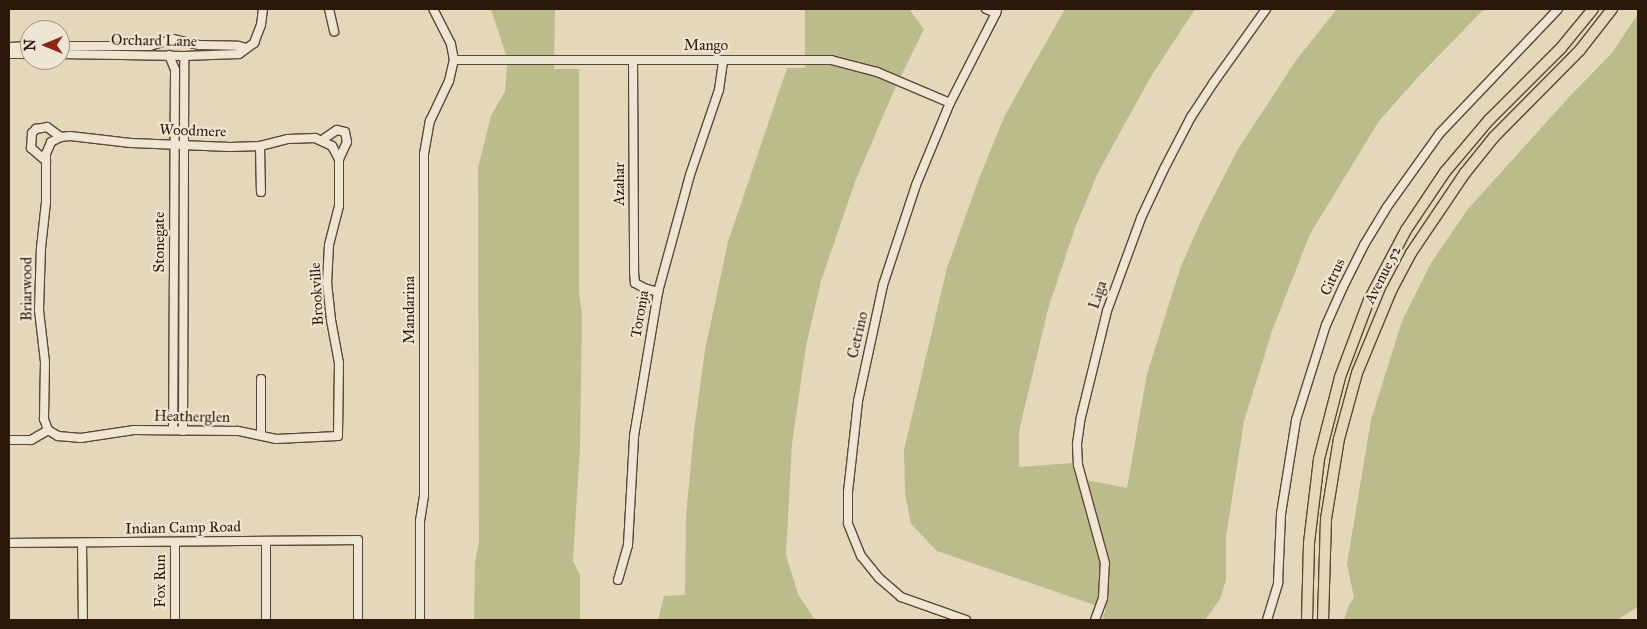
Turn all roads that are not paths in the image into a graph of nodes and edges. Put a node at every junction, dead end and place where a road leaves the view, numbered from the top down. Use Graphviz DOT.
graph roads {
  1 [pos="263,9"];
  2 [pos="329,9"];
  3 [pos="433,9"];
  4 [pos="986,9"];
  5 [pos="1266,9"];
  6 [pos="1558,9"];
  7 [pos="1593,9"];
  8 [pos="1612,9"];
  9 [pos="997,11"];
  10 [pos="334,31"];
  11 [pos="182,42"];
  12 [pos="70,46"];
  13 [pos="246,48"];
  14 [pos="70,54"];
  15 [pos="169,55"];
  16 [pos="183,56"];
  17 [pos="454,60"];
  18 [pos="633,60"];
  19 [pos="723,60"];
  20 [pos="950,103"];
  21 [pos="61,137"];
  22 [pos="322,140"];
  23 [pos="179,144"];
  24 [pos="260,146"];
  25 [pos="338,155"];
  26 [pos="46,161"];
  27 [pos="262,192"];
  28 [pos="174,207"];
  29 [pos="183,207"];
  30 [pos="174,237"];
  31 [pos="183,238"];
  32 [pos="174,267"];
  33 [pos="183,267"];
  34 [pos="174,292"];
  35 [pos="183,292"];
  36 [pos="658,292"];
  37 [pos="174,313"];
  38 [pos="183,313"];
  39 [pos="174,335"];
  40 [pos="183,335"];
  41 [pos="174,368"];
  42 [pos="183,368"];
  43 [pos="261,378"];
  44 [pos="48,430"];
  45 [pos="173,430"];
  46 [pos="182,430"];
  47 [pos="261,435"];
  48 [pos="338,436"];
  49 [pos="9,440"];
  50 [pos="266,541"];
  51 [pos="175,542"];
  52 [pos="9,543"];
  53 [pos="82,543"];
  54 [pos="618,580"];
  55 [pos="82,620"];
  56 [pos="175,620"];
  57 [pos="266,620"];
  58 [pos="358,620"];
  59 [pos="420,620"];
  60 [pos="966,620"];
  61 [pos="1095,620"];
  62 [pos="1266,620"];
  63 [pos="1307,620"];
  64 [pos="1322,620"];
  1 -- 13 [label="street"];
  2 -- 10 [label="street"];
  3 -- 17 [label="street"];
  4 -- 9 [label="street"];
  5 -- 61 [label="street, Liga"];
  6 -- 62 [label="street, Citrus"];
  7 -- 63 [label="main road, Avenue 52"];
  8 -- 64 [label="main road, Avenue 52"];
  9 -- 20 [label="street, Cetrino"];
  11 -- 12 [label="street, Orchard Lane"];
  11 -- 13 [label="street, Orchard Lane"];
  11 -- 16 [label="street, Stonegate"];
  13 -- 16 [label="street, Orchard Lane"];
  14 -- 15 [label="street, Orchard Lane"];
  15 -- 16 [label="street, Orchard Lane"];
  15 -- 23 [label="street, Stonegate"];
  16 -- 23 [label="street, Stonegate"];
  17 -- 18 [label="street, Mango"];
  17 -- 59 [label="street, Mandarina"];
  18 -- 19 [label="street, Mango"];
  18 -- 36 [label="street, Azahar"];
  19 -- 20 [label="street, Mango"];
  19 -- 36 [label="street, Toronja"];
  20 -- 60 [label="street, Cetrino"];
  21 -- 23 [label="street, Woodmere"];
  21 -- 26 [label="street, Briarwood"];
  21 -- 26 [label="street, Woodmere"];
  22 -- 24 [label="street, Woodmere"];
  22 -- 25 [label="street"];
  22 -- 25 [label="street, Brookville"];
  23 -- 24 [label="street, Woodmere"];
  23 -- 28 [label="street, Stonegate"];
  23 -- 29 [label="street, Stonegate"];
  24 -- 27 [label="street"];
  25 -- 48 [label="street, Brookville"];
  26 -- 44 [label="street, Briarwood"];
  28 -- 29 [label="street"];
  28 -- 30 [label="street, Stonegate"];
  29 -- 31 [label="street, Stonegate"];
  30 -- 31 [label="street"];
  30 -- 32 [label="street, Stonegate"];
  31 -- 33 [label="street, Stonegate"];
  32 -- 33 [label="street"];
  32 -- 34 [label="street, Stonegate"];
  33 -- 35 [label="street, Stonegate"];
  34 -- 35 [label="street"];
  34 -- 37 [label="street, Stonegate"];
  35 -- 38 [label="street, Stonegate"];
  36 -- 54 [label="street, Toronja"];
  37 -- 38 [label="street"];
  37 -- 39 [label="street, Stonegate"];
  38 -- 40 [label="street, Stonegate"];
  39 -- 40 [label="street"];
  39 -- 41 [label="street, Stonegate"];
  40 -- 42 [label="street, Stonegate"];
  41 -- 42 [label="street"];
  41 -- 45 [label="street, Stonegate"];
  42 -- 46 [label="street, Stonegate"];
  43 -- 47 [label="street"];
  44 -- 45 [label="street, Heatherglen"];
  44 -- 49 [label="street"];
  45 -- 46 [label="street, Heatherglen"];
  46 -- 47 [label="street, Heatherglen"];
  47 -- 48 [label="street, Heatherglen"];
  50 -- 51 [label="street, Indian Camp Road"];
  50 -- 57 [label="street"];
  50 -- 58 [label="street, Indian Camp Road"];
  51 -- 53 [label="street, Indian Camp Road"];
  51 -- 56 [label="street, Fox Run"];
  52 -- 53 [label="street, Indian Camp Road"];
  53 -- 55 [label="street"];
}
